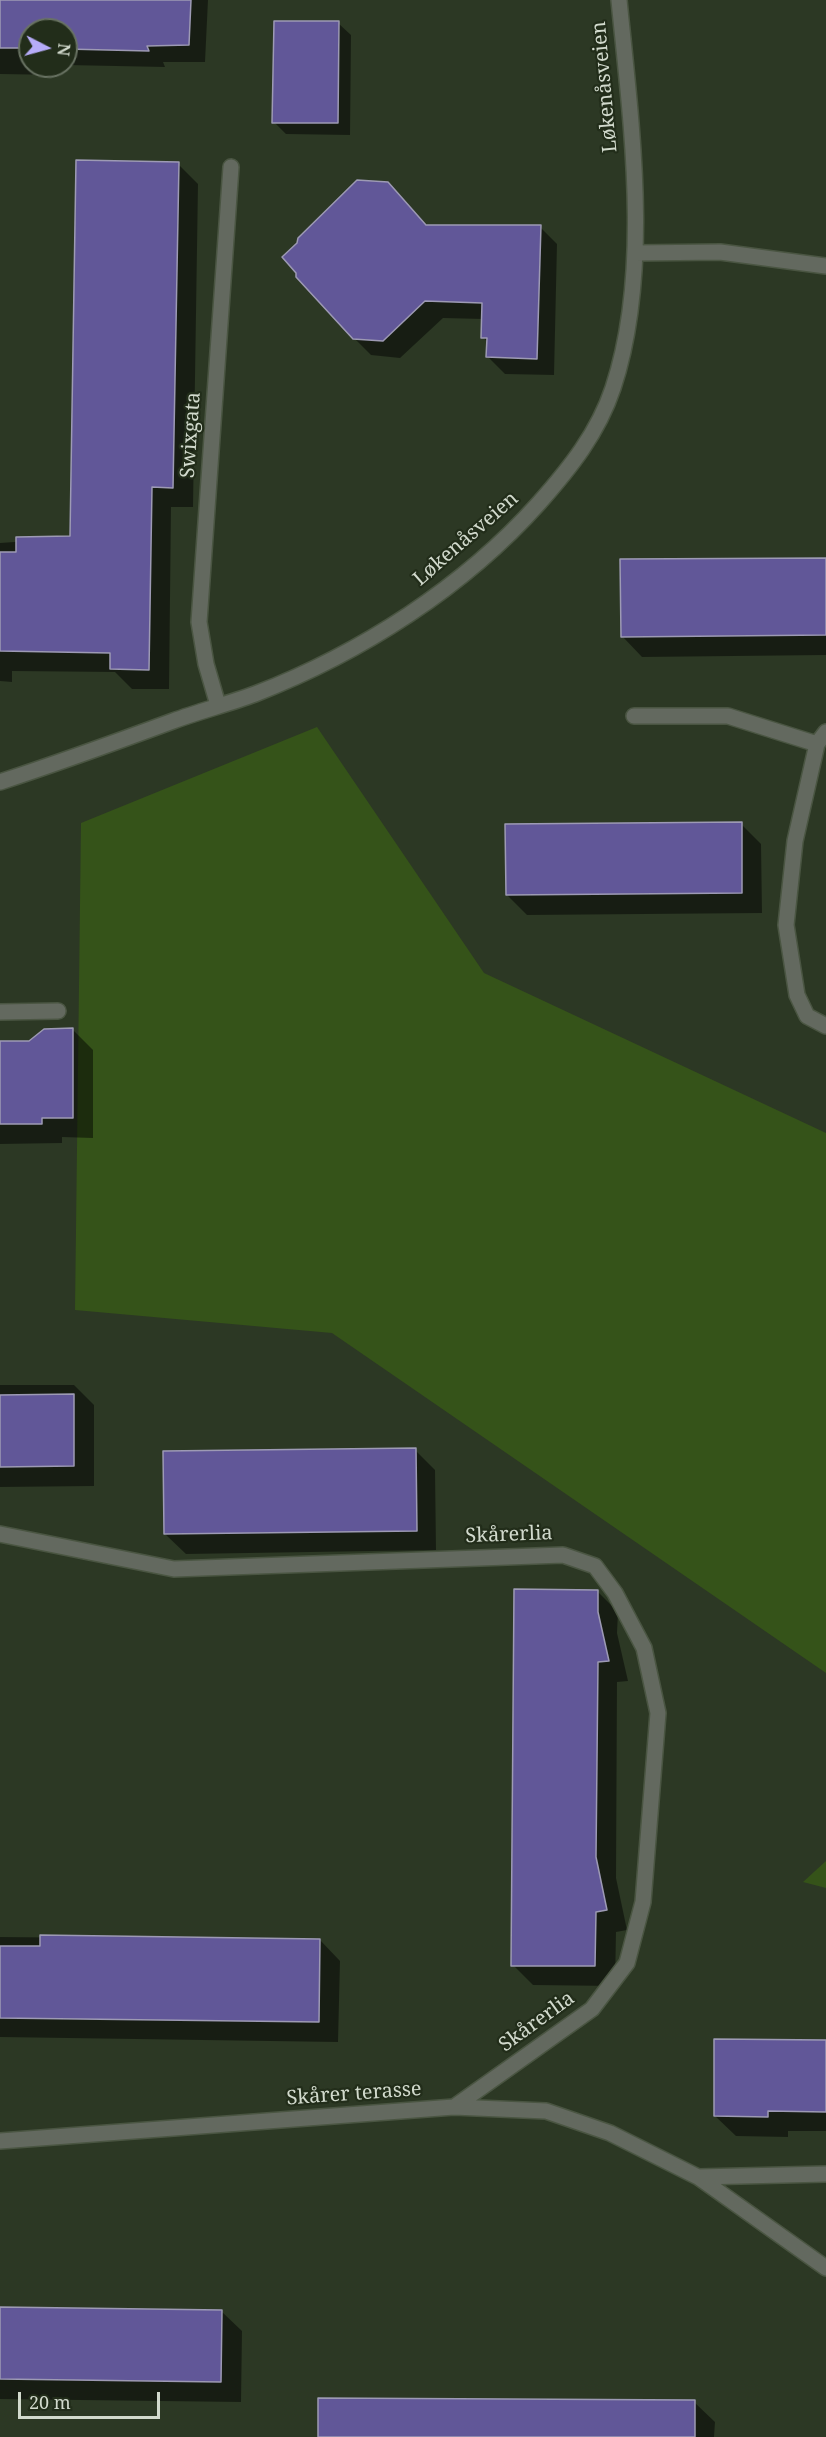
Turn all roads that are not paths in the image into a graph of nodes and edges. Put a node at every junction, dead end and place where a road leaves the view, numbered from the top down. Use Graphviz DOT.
graph roads {
  1 [pos="619,0"];
  2 [pos="231,167"];
  3 [pos="635,253"];
  4 [pos="826,266"];
  5 [pos="218,705"];
  6 [pos="634,716"];
  7 [pos="822,738"];
  8 [pos="0,782"];
  9 [pos="57,1011"];
  10 [pos="0,1012"];
  11 [pos="826,1026"];
  12 [pos="0,1534"];
  13 [pos="454,2108"];
  14 [pos="0,2141"];
  15 [pos="826,2174"];
  16 [pos="698,2177"];
  17 [pos="826,2268"];
  1 -- 3 [label="street, Løkenåsveien"];
  2 -- 5 [label="street, Swixgata"];
  3 -- 4 [label="street"];
  3 -- 5 [label="street, Løkenåsveien"];
  5 -- 8 [label="street, Løkenåsveien"];
  6 -- 7 [label="street"];
  7 -- 11 [label="street"];
  9 -- 10 [label="street"];
  12 -- 13 [label="street, Skårerlia"];
  13 -- 14 [label="street, Skårer terasse"];
  13 -- 16 [label="street, Skårer terasse"];
  15 -- 16 [label="street, Skårer terasse"];
  16 -- 17 [label="street, Skårer terasse"];
}
